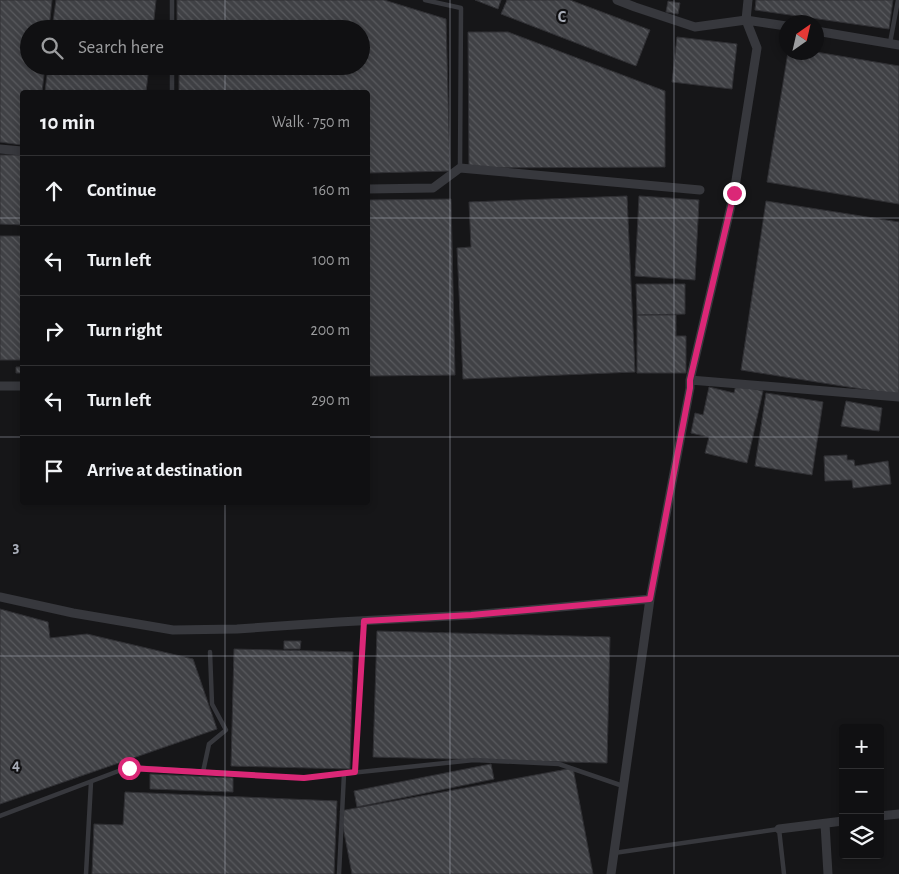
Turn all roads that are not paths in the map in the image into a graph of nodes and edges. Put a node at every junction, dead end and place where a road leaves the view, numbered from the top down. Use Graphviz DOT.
graph roads {
  1 [pos="172,0"];
  2 [pos="425,0"];
  3 [pos="617,0"];
  4 [pos="748,0"];
  5 [pos="898,0"];
  6 [pos="172,20"];
  7 [pos="746,20"];
  8 [pos="779,25"];
  9 [pos="824,32"];
  10 [pos="894,44"];
  11 [pos="172,75"];
  12 [pos="172,90"];
  13 [pos="0,149"];
  14 [pos="20,151"];
  15 [pos="460,168"];
  16 [pos="370,189"];
  17 [pos="700,190"];
  18 [pos="690,380"];
  19 [pos="0,386"];
  20 [pos="20,386"];
  21 [pos="899,397"];
  22 [pos="0,597"];
  23 [pos="650,599"];
  24 [pos="364,621"];
  25 [pos="210,652"];
  26 [pos="202,772"];
  27 [pos="355,772"];
  28 [pos="344,774"];
  29 [pos="91,782"];
  30 [pos="623,786"];
  31 [pos="899,814"];
  32 [pos="0,816"];
  33 [pos="884,816"];
  34 [pos="839,822"];
  35 [pos="825,824"];
  36 [pos="779,830"];
  37 [pos="614,853"];
  38 [pos="86,874"];
  39 [pos="339,874"];
  40 [pos="611,874"];
  41 [pos="784,874"];
  42 [pos="828,874"];
  1 -- 6 [label="lane"];
  2 -- 15 [label="lane"];
  3 -- 7 [label="street"];
  4 -- 7 [label="street"];
  5 -- 10 [label="lane"];
  7 -- 8 [label="street"];
  7 -- 18 [label="street"];
  9 -- 10 [label="street"];
  11 -- 12 [label="lane"];
  13 -- 14 [label="street"];
  15 -- 16 [label="street"];
  15 -- 17 [label="street"];
  18 -- 21 [label="street"];
  18 -- 23 [label="street"];
  19 -- 20 [label="street"];
  22 -- 24 [label="street"];
  23 -- 24 [label="street"];
  23 -- 30 [label="street"];
  24 -- 27 [label="lane"];
  25 -- 26 [label="lane"];
  26 -- 28 [label="lane"];
  26 -- 29 [label="lane"];
  27 -- 28 [label="lane"];
  27 -- 30 [label="lane"];
  28 -- 39 [label="lane"];
  29 -- 32 [label="lane"];
  29 -- 38 [label="lane"];
  30 -- 37 [label="street"];
  31 -- 33 [label="street"];
  34 -- 35 [label="street"];
  35 -- 36 [label="street"];
  35 -- 42 [label="street"];
  36 -- 37 [label="lane"];
  36 -- 41 [label="lane"];
  37 -- 40 [label="street"];
}
